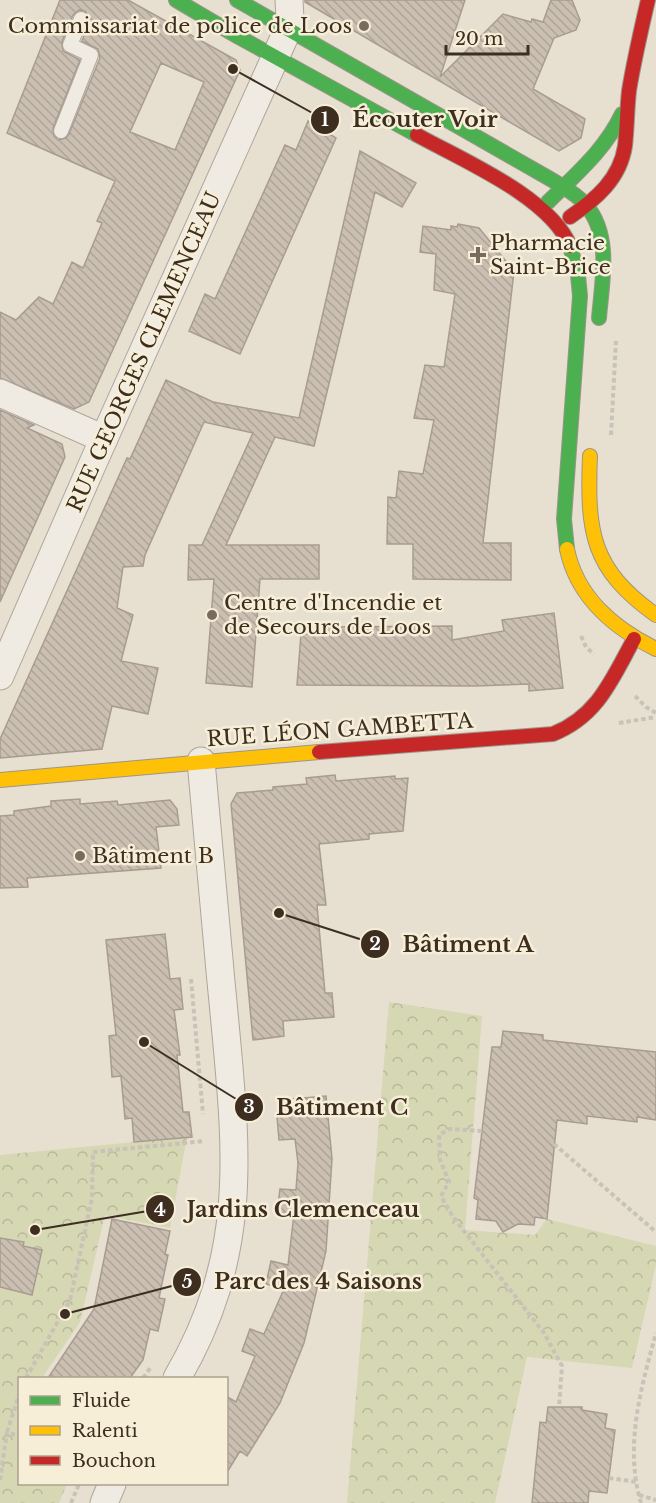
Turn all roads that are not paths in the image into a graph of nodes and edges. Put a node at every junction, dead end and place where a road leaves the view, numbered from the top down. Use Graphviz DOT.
graph roads {
  1 [pos="176,0"];
  2 [pos="237,0"];
  3 [pos="289,0"];
  4 [pos="648,0"];
  5 [pos="81,19"];
  6 [pos="288,29"];
  7 [pos="275,56"];
  8 [pos="628,101"];
  9 [pos="61,131"];
  10 [pos="562,186"];
  11 [pos="587,206"];
  12 [pos="543,209"];
  13 [pos="559,224"];
  14 [pos="599,328"];
  15 [pos="0,393"];
  16 [pos="104,439"];
  17 [pos="591,445"];
  18 [pos="656,615"];
  19 [pos="634,639"];
  20 [pos="656,649"];
  21 [pos="0,676"];
  22 [pos="201,761"];
  23 [pos="0,780"];
  24 [pos="178,1377"];
  25 [pos="112,1485"];
  26 [pos="104,1503"];
  1 -- 7 [label="main road"];
  2 -- 6 [label="main road"];
  3 -- 6 [label="street"];
  4 -- 8 [label="main road"];
  5 -- 9 [label="lane"];
  6 -- 7 [label="street, RUE GEORGES CLEMENCEAU"];
  6 -- 10 [label="main road"];
  7 -- 12 [label="main road"];
  7 -- 16 [label="street, RUE GEORGES CLEMENCEAU"];
  8 -- 10 [label="main road"];
  8 -- 11 [label="main road"];
  10 -- 11 [label="main road"];
  10 -- 12 [label="main road"];
  11 -- 13 [label="main road"];
  11 -- 14 [label="main road"];
  12 -- 13 [label="main road"];
  13 -- 19 [label="main road"];
  15 -- 16 [label="street"];
  16 -- 21 [label="street, RUE GEORGES CLEMENCEAU"];
  17 -- 18 [label="main road"];
  19 -- 20 [label="main road"];
  19 -- 22 [label="main road, RUE LÉON GAMBETTA"];
  22 -- 23 [label="main road, RUE LÉON GAMBETTA"];
  22 -- 24 [label="street"];
  25 -- 26 [label="street"];
}
